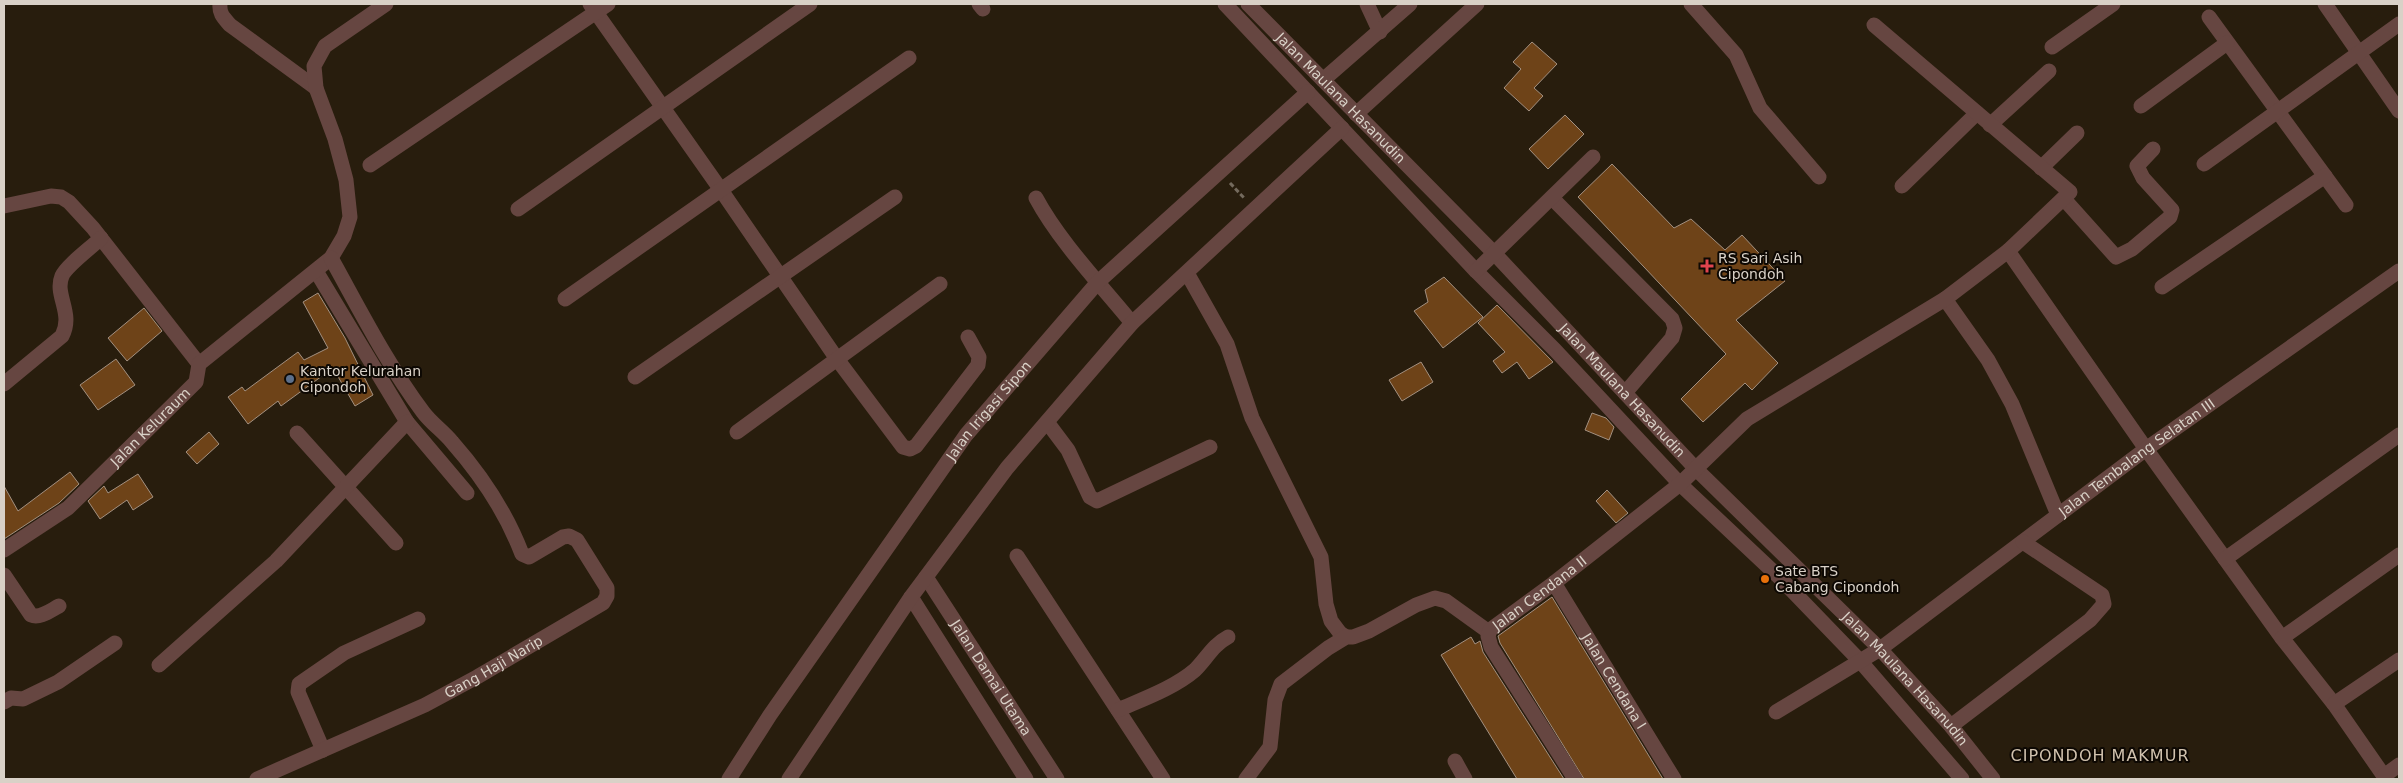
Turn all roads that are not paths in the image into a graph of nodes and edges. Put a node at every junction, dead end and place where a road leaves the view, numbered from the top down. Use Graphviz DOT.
graph roads {
  1 [pos="386,4"];
  2 [pos="810,4"];
  3 [pos="1225,4"];
  4 [pos="1248,4"];
  5 [pos="1367,4"];
  6 [pos="1410,4"];
  7 [pos="1477,4"];
  8 [pos="1691,4"];
  9 [pos="2114,4"];
  10 [pos="2325,4"];
  11 [pos="220,7"];
  12 [pos="598,7"];
  13 [pos="2209,17"];
  14 [pos="2399,24"];
  15 [pos="1874,25"];
  16 [pos="1380,32"];
  17 [pos="2227,43"];
  18 [pos="2052,47"];
  19 [pos="2359,53"];
  20 [pos="909,58"];
  21 [pos="2049,71"];
  22 [pos="1328,80"];
  23 [pos="316,88"];
  24 [pos="1312,96"];
  25 [pos="2141,106"];
  26 [pos="662,107"];
  27 [pos="1354,111"];
  28 [pos="2399,111"];
  29 [pos="2278,112"];
  30 [pos="1977,113"];
  31 [pos="1990,125"];
  32 [pos="1340,126"];
  33 [pos="2077,134"];
  34 [pos="2153,149"];
  35 [pos="1593,158"];
  36 [pos="2204,164"];
  37 [pos="370,165"];
  38 [pos="2041,168"];
  39 [pos="2325,176"];
  40 [pos="1818,177"];
  41 [pos="1902,186"];
  42 [pos="721,190"];
  43 [pos="895,197"];
  44 [pos="1036,198"];
  45 [pos="1552,198"];
  46 [pos="2064,199"];
  47 [pos="2346,205"];
  48 [pos="4,206"];
  49 [pos="518,209"];
  50 [pos="101,238"];
  51 [pos="1498,249"];
  52 [pos="2008,251"];
  53 [pos="331,258"];
  54 [pos="316,271"];
  55 [pos="1476,271"];
  56 [pos="2399,271"];
  57 [pos="1187,273"];
  58 [pos="781,277"];
  59 [pos="940,284"];
  60 [pos="1100,285"];
  61 [pos="2162,287"];
  62 [pos="1533,295"];
  63 [pos="564,298"];
  64 [pos="1945,299"];
  65 [pos="1516,312"];
  66 [pos="1131,321"];
  67 [pos="968,337"];
  68 [pos="836,360"];
  69 [pos="199,364"];
  70 [pos="635,377"];
  71 [pos="4,384"];
  72 [pos="1625,392"];
  73 [pos="407,422"];
  74 [pos="1047,422"];
  75 [pos="737,432"];
  76 [pos="296,433"];
  77 [pos="2399,435"];
  78 [pos="1210,447"];
  79 [pos="2146,449"];
  80 [pos="1699,466"];
  81 [pos="1680,484"];
  82 [pos="345,487"];
  83 [pos="467,493"];
  84 [pos="2058,515"];
  85 [pos="2023,542"];
  86 [pos="396,543"];
  87 [pos="4,550"];
  88 [pos="2399,554"];
  89 [pos="1017,556"];
  90 [pos="2225,559"];
  91 [pos="4,575"];
  92 [pos="926,577"];
  93 [pos="1554,583"];
  94 [pos="911,597"];
  95 [pos="60,606"];
  96 [pos="418,619"];
  97 [pos="1488,632"];
  98 [pos="1228,637"];
  99 [pos="1346,637"];
  100 [pos="2282,638"];
  101 [pos="116,643"];
  102 [pos="1880,649"];
  103 [pos="2399,660"];
  104 [pos="1860,662"];
  105 [pos="159,665"];
  106 [pos="4,702"];
  107 [pos="2334,704"];
  108 [pos="1118,710"];
  109 [pos="1776,712"];
  110 [pos="1951,726"];
  111 [pos="323,750"];
  112 [pos="1455,761"];
  113 [pos="2399,766"];
  114 [pos="2385,778"];
  115 [pos="257,779"];
  116 [pos="729,779"];
  117 [pos="788,779"];
  118 [pos="1026,779"];
  119 [pos="1056,779"];
  120 [pos="1163,779"];
  121 [pos="1246,779"];
  122 [pos="1464,779"];
  123 [pos="1575,779"];
  124 [pos="1674,779"];
  125 [pos="1962,779"];
  126 [pos="1993,779"];
  1 -- 23 [label="street"];
  2 -- 26 [label="street"];
  3 -- 24 [label="street, Jalan Maulana Hasanudin"];
  4 -- 22 [label="street, Jalan Maulana Hasanudin"];
  5 -- 16 [label="street"];
  6 -- 16 [label="street"];
  7 -- 27 [label="street"];
  8 -- 40 [label="street"];
  9 -- 18 [label="street"];
  10 -- 19 [label="street"];
  11 -- 23 [label="street"];
  12 -- 26 [label="street"];
  12 -- 37 [label="street"];
  13 -- 17 [label="street"];
  14 -- 19 [label="street"];
  15 -- 30 [label="street"];
  16 -- 22 [label="street"];
  17 -- 25 [label="street"];
  17 -- 29 [label="street"];
  19 -- 28 [label="street"];
  19 -- 29 [label="street"];
  20 -- 42 [label="street"];
  21 -- 31 [label="street"];
  22 -- 27 [label="street, Jalan Maulana Hasanudin"];
  23 -- 53 [label="street"];
  24 -- 32 [label="street, Jalan Maulana Hasanudin"];
  24 -- 60 [label="street, Jalan Irigasi Sipon"];
  26 -- 42 [label="street"];
  26 -- 49 [label="street"];
  27 -- 51 [label="street, Jalan Maulana Hasanudin"];
  29 -- 36 [label="street"];
  29 -- 39 [label="street"];
  30 -- 31 [label="street"];
  30 -- 41 [label="street"];
  31 -- 38 [label="street"];
  32 -- 55 [label="street, Jalan Maulana Hasanudin"];
  32 -- 57 [label="street"];
  33 -- 38 [label="street"];
  34 -- 46 [label="street"];
  35 -- 45 [label="street"];
  38 -- 46 [label="street"];
  39 -- 47 [label="street"];
  39 -- 61 [label="street"];
  42 -- 58 [label="street"];
  42 -- 63 [label="street"];
  43 -- 58 [label="street"];
  44 -- 60 [label="street"];
  45 -- 51 [label="street"];
  45 -- 72 [label="street"];
  46 -- 52 [label="street, Jalan Cendana II"];
  48 -- 50 [label="street"];
  50 -- 69 [label="street"];
  50 -- 71 [label="street"];
  51 -- 55 [label="street"];
  51 -- 62 [label="street, Jalan Maulana Hasanudin"];
  52 -- 64 [label="street, Jalan Cendana II"];
  52 -- 79 [label="street"];
  53 -- 54 [label="street"];
  53 -- 111 [label="street, Gang Haji Narip"];
  54 -- 69 [label="street"];
  54 -- 73 [label="street"];
  55 -- 65 [label="street, Jalan Maulana Hasanudin"];
  56 -- 79 [label="street, Jalan Tembalang Selatan III"];
  57 -- 66 [label="street"];
  57 -- 99 [label="street"];
  58 -- 68 [label="street"];
  58 -- 70 [label="street"];
  59 -- 68 [label="street"];
  60 -- 66 [label="street"];
  60 -- 116 [label="street, Jalan Irigasi Sipon"];
  62 -- 65 [label="street"];
  62 -- 72 [label="street, Jalan Maulana Hasanudin"];
  64 -- 80 [label="street, Jalan Cendana II"];
  64 -- 84 [label="street"];
  65 -- 81 [label="street, Jalan Maulana Hasanudin"];
  66 -- 74 [label="street"];
  67 -- 68 [label="street"];
  68 -- 75 [label="street"];
  69 -- 87 [label="street, Jalan Keluraum"];
  72 -- 80 [label="street, Jalan Maulana Hasanudin"];
  73 -- 82 [label="street"];
  73 -- 83 [label="street"];
  74 -- 78 [label="street"];
  74 -- 92 [label="street"];
  76 -- 82 [label="street"];
  77 -- 90 [label="street"];
  79 -- 84 [label="street, Jalan Tembalang Selatan III"];
  79 -- 90 [label="street"];
  80 -- 81 [label="street, Jalan Cendana II"];
  80 -- 102 [label="street, Jalan Maulana Hasanudin"];
  81 -- 93 [label="street, Jalan Cendana II"];
  81 -- 104 [label="street, Jalan Maulana Hasanudin"];
  82 -- 86 [label="street"];
  82 -- 105 [label="street"];
  84 -- 85 [label="street, Jalan Tembalang Selatan III"];
  85 -- 102 [label="street, Jalan Tembalang Selatan III"];
  85 -- 110 [label="street"];
  88 -- 100 [label="street"];
  89 -- 108 [label="street"];
  90 -- 100 [label="street"];
  91 -- 95 [label="street"];
  92 -- 94 [label="street"];
  92 -- 119 [label="street, Jalan Damai Utama"];
  93 -- 97 [label="street, Jalan Cendana II"];
  93 -- 124 [label="street, Jalan Cendana I"];
  94 -- 117 [label="street"];
  94 -- 118 [label="street, Jalan Damai Utama"];
  96 -- 111 [label="street"];
  97 -- 99 [label="street"];
  97 -- 123 [label="street, Jalan Cendana II"];
  98 -- 108 [label="street"];
  99 -- 121 [label="street"];
  100 -- 107 [label="street"];
  101 -- 106 [label="street"];
  102 -- 104 [label="street, Jalan Tembalang Selatan III"];
  102 -- 110 [label="street, Jalan Maulana Hasanudin"];
  103 -- 107 [label="street"];
  104 -- 109 [label="street"];
  104 -- 125 [label="street, Jalan Maulana Hasanudin"];
  107 -- 114 [label="street"];
  108 -- 120 [label="street"];
  110 -- 126 [label="street, Jalan Maulana Hasanudin"];
  111 -- 115 [label="street, Gang Haji Narip"];
  112 -- 122 [label="street"];
  113 -- 114 [label="street"];
}
